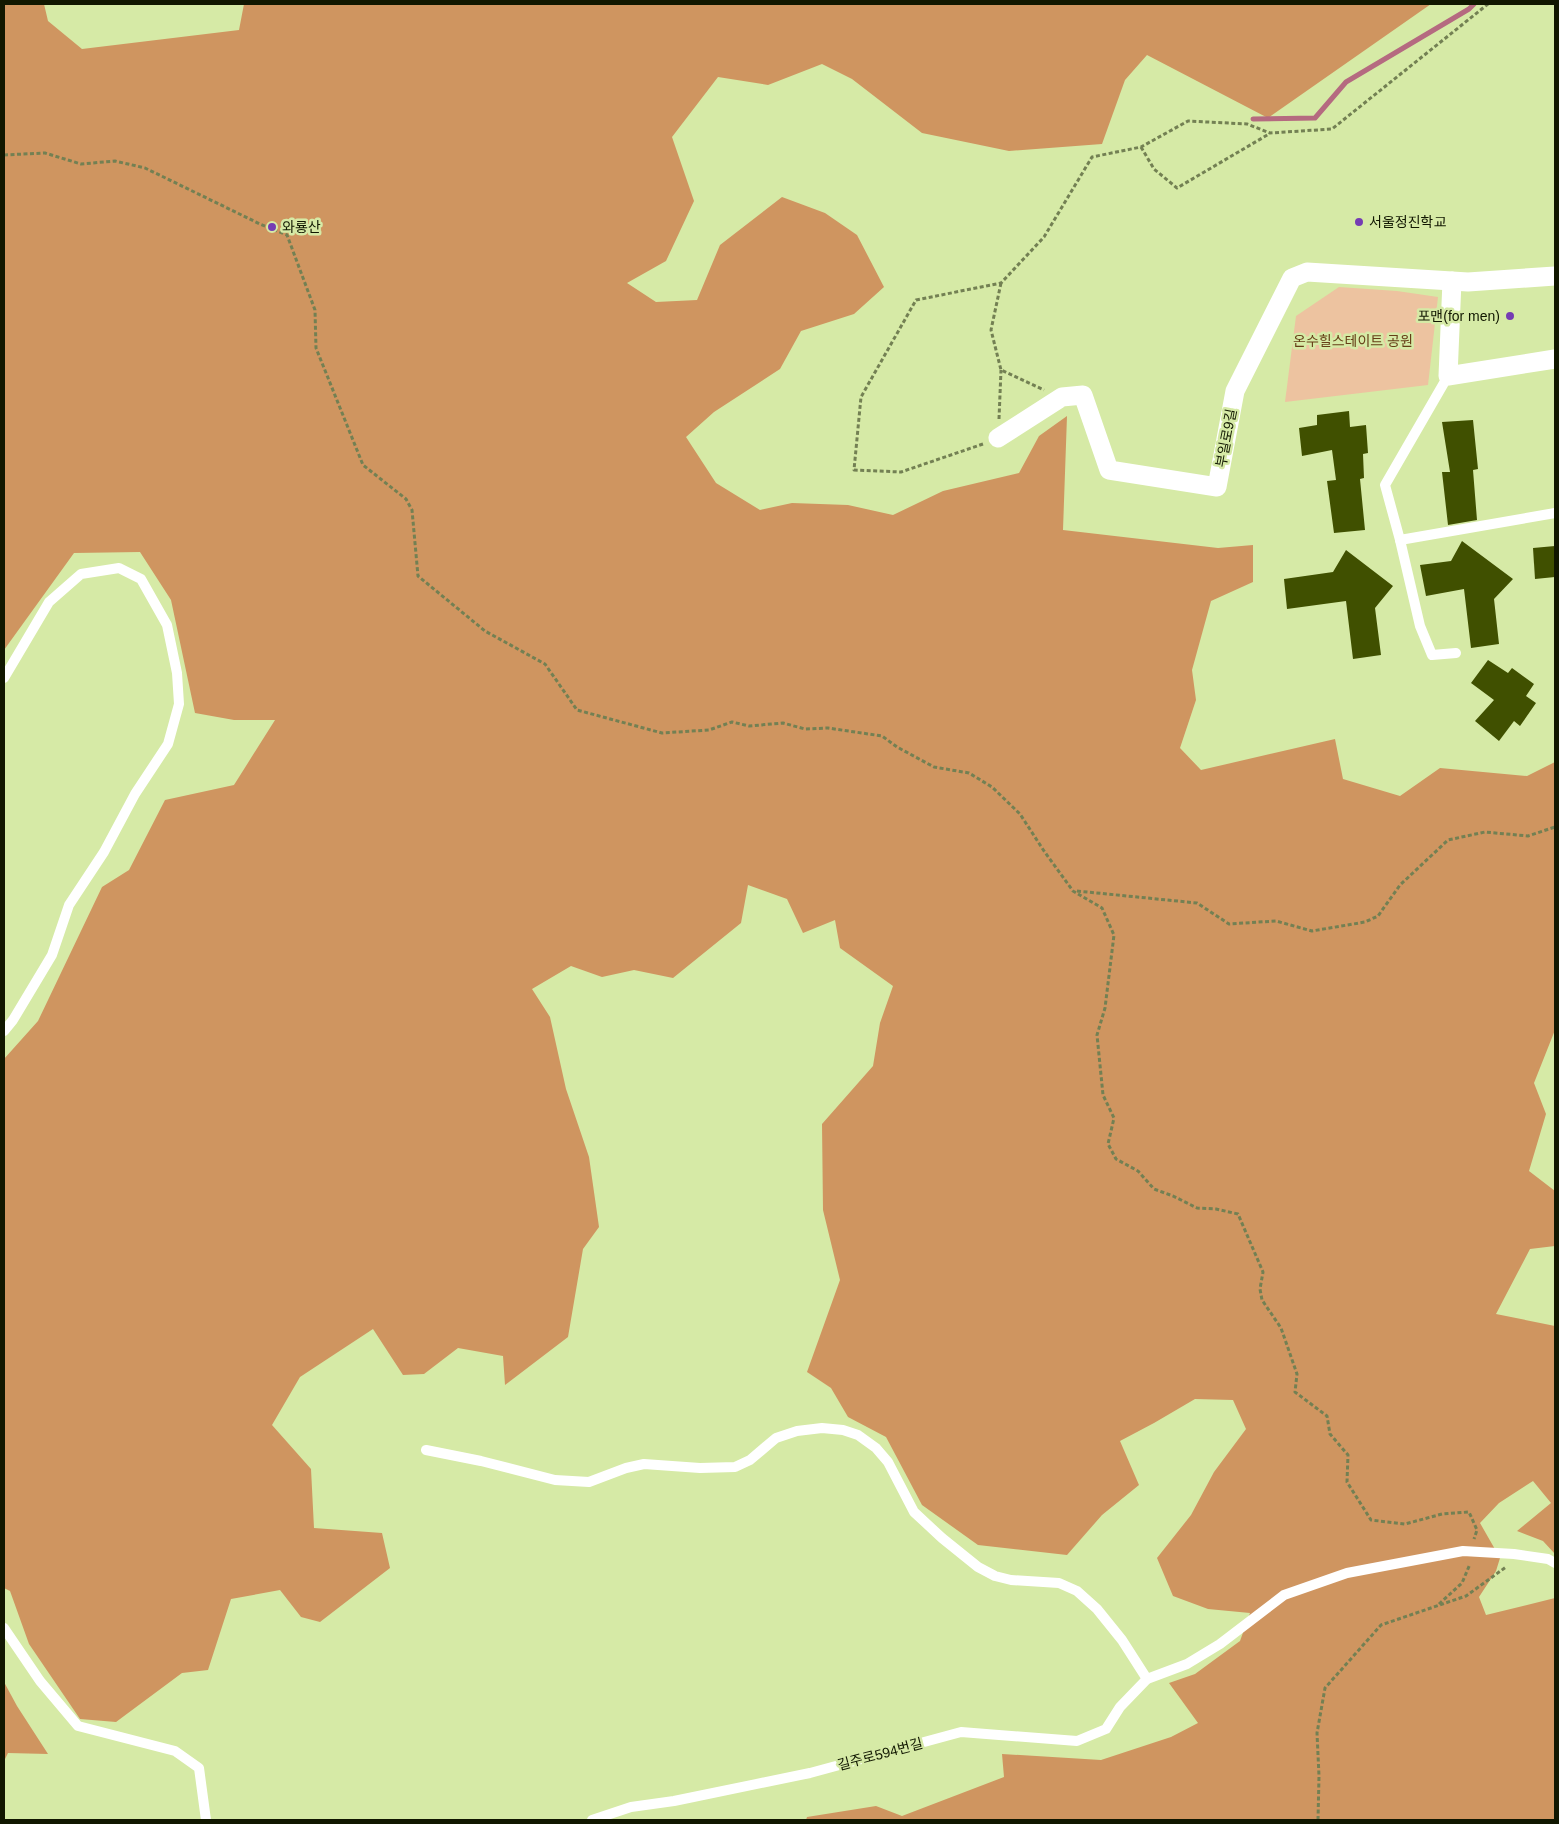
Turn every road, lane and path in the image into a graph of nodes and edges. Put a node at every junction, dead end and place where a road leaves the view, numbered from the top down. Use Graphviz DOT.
graph roads {
  1 [pos="1488,4"];
  2 [pos="1270,133"];
  3 [pos="1140,147"];
  4 [pos="4,155"];
  5 [pos="1555,276"];
  6 [pos="1452,281"];
  7 [pos="1001,284"];
  8 [pos="1555,359"];
  9 [pos="1001,370"];
  10 [pos="1448,376"];
  11 [pos="1062,397"];
  12 [pos="998,438"];
  13 [pos="1555,513"];
  14 [pos="1400,540"];
  15 [pos="1456,653"];
  16 [pos="4,678"];
  17 [pos="1555,827"];
  18 [pos="1074,891"];
  19 [pos="4,1030"];
  20 [pos="426,1450"];
  21 [pos="1471,1551"];
  22 [pos="1514,1554"];
  23 [pos="1555,1563"];
  24 [pos="1439,1604"];
  25 [pos="4,1628"];
  26 [pos="1147,1679"];
  27 [pos="206,1820"];
  28 [pos="592,1820"];
  29 [pos="1318,1820"];
  1 -- 2 [label="path"];
  2 -- 3 [label="path"];
  2 -- 3 [label="path"];
  3 -- 7 [label="path"];
  4 -- 18 [label="path"];
  5 -- 6 [label="street, 부일로9길"];
  6 -- 10 [label="street"];
  6 -- 11 [label="street, 부일로9길"];
  7 -- 9 [label="path"];
  7 -- 12 [label="path"];
  8 -- 10 [label="street"];
  9 -- 11 [label="path"];
  9 -- 12 [label="path"];
  10 -- 14 [label="lane"];
  11 -- 12 [label="street"];
  13 -- 14 [label="lane"];
  14 -- 15 [label="lane"];
  16 -- 19 [label="lane"];
  17 -- 18 [label="path"];
  18 -- 21 [label="path"];
  20 -- 26 [label="lane"];
  21 -- 22 [label="lane"];
  21 -- 24 [label="path"];
  21 -- 26 [label="lane"];
  22 -- 23 [label="lane"];
  22 -- 24 [label="path"];
  24 -- 29 [label="path"];
  25 -- 27 [label="lane"];
  26 -- 28 [label="lane, 길주로594번길"];
}
